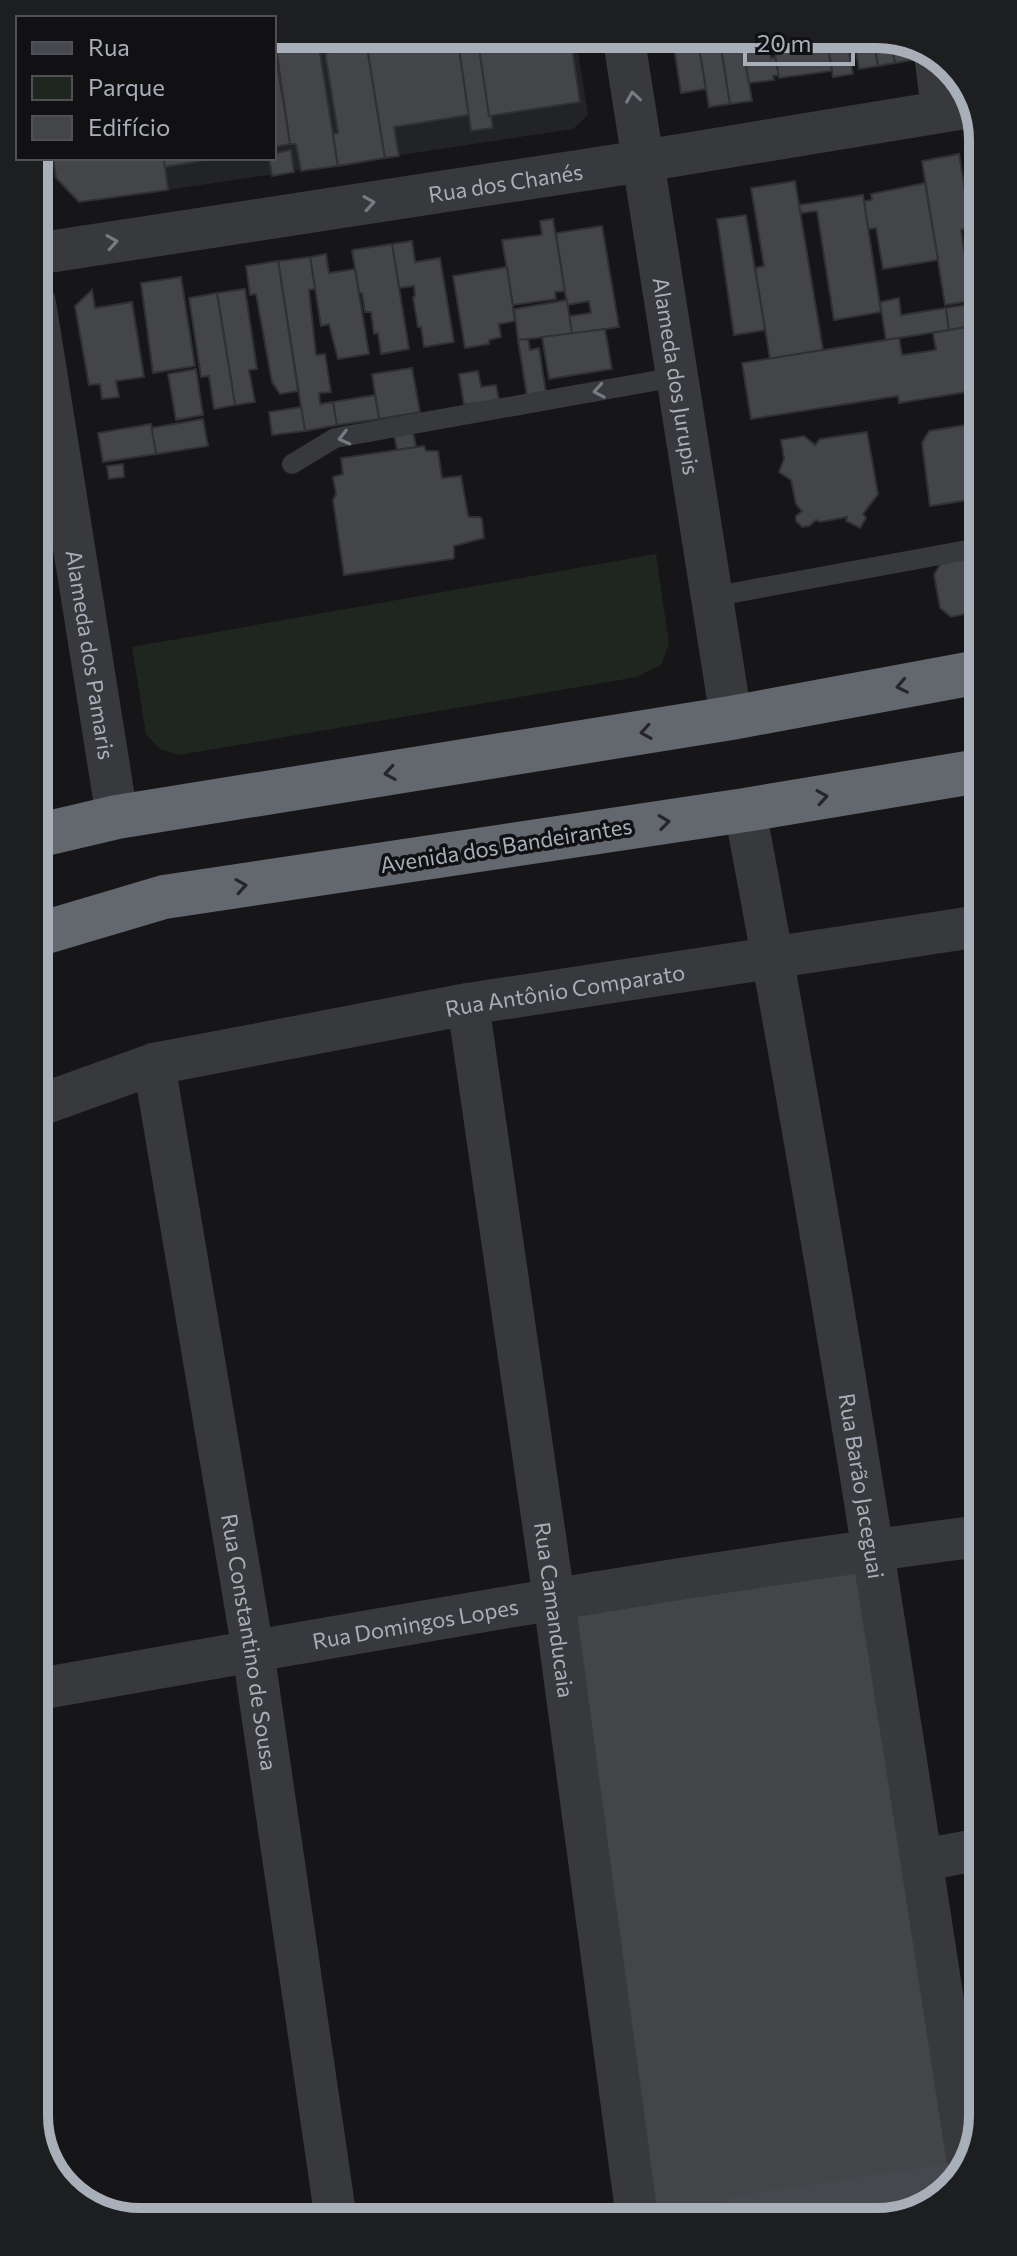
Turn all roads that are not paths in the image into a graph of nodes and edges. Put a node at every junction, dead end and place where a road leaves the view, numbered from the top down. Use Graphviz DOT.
graph roads {
  1 [pos="625,48"];
  2 [pos="949,83"];
  3 [pos="960,109"];
  4 [pos="643,161"];
  5 [pos="48,252"];
  6 [pos="676,377"];
  7 [pos="48,384"];
  8 [pos="292,464"];
  9 [pos="969,550"];
  10 [pos="711,597"];
  11 [pos="969,674"];
  12 [pos="731,718"];
  13 [pos="969,773"];
  14 [pos="745,810"];
  15 [pos="117,817"];
  16 [pos="48,827"];
  17 [pos="164,897"];
  18 [pos="969,928"];
  19 [pos="48,931"];
  20 [pos="48,951"];
  21 [pos="773,958"];
  22 [pos="468,1004"];
  23 [pos="154,1064"];
  24 [pos="48,1102"];
  25 [pos="969,1537"];
  26 [pos="874,1549"];
  27 [pos="554,1599"];
  28 [pos="253,1651"];
  29 [pos="48,1687"];
  30 [pos="969,1851"];
  31 [pos="922,1860"];
  32 [pos="965,2143"];
  33 [pos="934,2188"];
  34 [pos="334,2208"];
  35 [pos="636,2208"];
  36 [pos="801,2208"];
  4 -- 1 [label="street, Alameda dos Jurupis, one-way"];
  2 -- 3 [label="street"];
  3 -- 4 [label="street, Rua dos Chanés"];
  5 -- 4 [label="street, Rua dos Chanés, one-way"];
  4 -- 6 [label="street, Alameda dos Jurupis"];
  6 -- 8 [label="lane, one-way"];
  6 -- 10 [label="street, Alameda dos Jurupis"];
  7 -- 15 [label="street, Alameda dos Pamaris"];
  9 -- 10 [label="lane"];
  10 -- 12 [label="street, Alameda dos Jurupis"];
  11 -- 12 [label="highway, one-way"];
  12 -- 15 [label="highway, one-way"];
  14 -- 13 [label="highway, Avenida dos Bandeirantes, one-way"];
  17 -- 14 [label="highway, Avenida dos Bandeirantes, one-way"];
  14 -- 21 [label="street, Rua Barão Jaceguai"];
  15 -- 16 [label="highway"];
  17 -- 19 [label="highway, Avenida dos Bandeirantes"];
  17 -- 20 [label="highway"];
  18 -- 21 [label="street, Rua Antônio Comparato"];
  21 -- 22 [label="street, Rua Antônio Comparato"];
  21 -- 26 [label="street, Rua Barão Jaceguai"];
  22 -- 23 [label="street, Rua Antônio Comparato"];
  22 -- 27 [label="street, Rua Camanducaia"];
  23 -- 24 [label="street, Rua Antônio Comparato"];
  23 -- 28 [label="street, Rua Constantino de Sousa"];
  25 -- 26 [label="street, Rua Domingos Lopes"];
  26 -- 27 [label="street, Rua Domingos Lopes"];
  26 -- 31 [label="street, Rua Barão Jaceguai"];
  27 -- 28 [label="street, Rua Domingos Lopes"];
  27 -- 35 [label="street, Rua Camanducaia"];
  28 -- 29 [label="street, Rua Domingos Lopes"];
  28 -- 34 [label="street, Rua Constantino de Sousa"];
  30 -- 31 [label="street"];
  31 -- 32 [label="street, Rua Barão Jaceguai"];
  33 -- 36 [label="street"];
}
